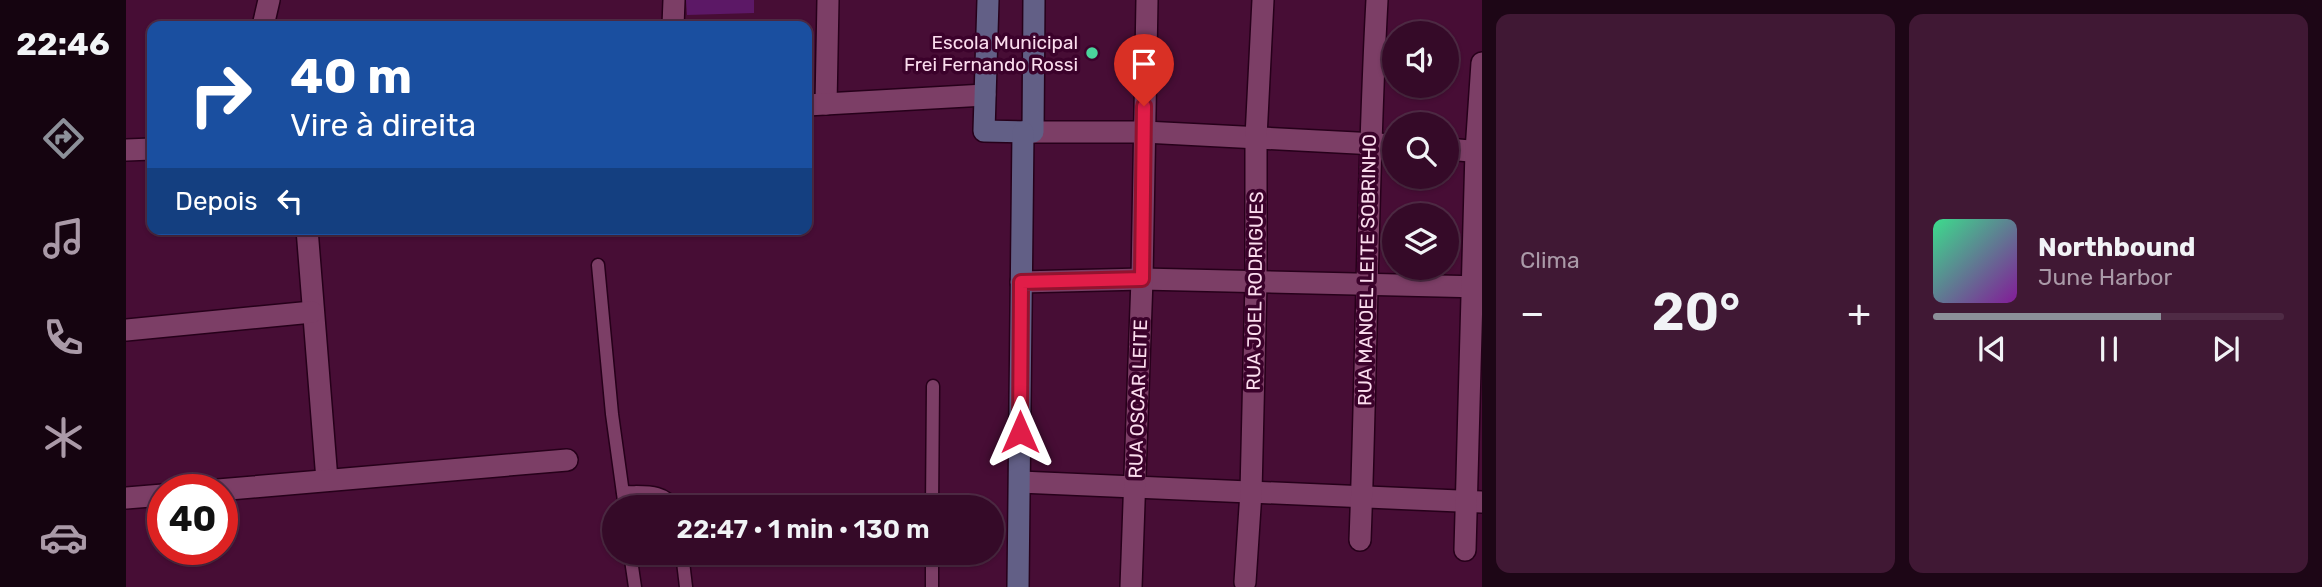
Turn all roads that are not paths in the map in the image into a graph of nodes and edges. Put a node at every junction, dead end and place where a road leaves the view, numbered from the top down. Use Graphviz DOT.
graph roads {
  1 [pos="269,0"];
  2 [pos="674,0"];
  3 [pos="828,0"];
  4 [pos="988,0"];
  5 [pos="1034,0"];
  6 [pos="1147,0"];
  7 [pos="1263,0"];
  8 [pos="1377,0"];
  9 [pos="264,21"];
  10 [pos="673,21"];
  11 [pos="1482,63"];
  12 [pos="985,95"];
  13 [pos="817,104"];
  14 [pos="1028,132"];
  15 [pos="1144,132"];
  16 [pos="1256,136"];
  17 [pos="1369,143"];
  18 [pos="1382,144"];
  19 [pos="147,149"];
  20 [pos="126,150"];
  21 [pos="1459,150"];
  22 [pos="1479,151"];
  23 [pos="307,235"];
  24 [pos="598,265"];
  25 [pos="1142,279"];
  26 [pos="1021,282"];
  27 [pos="1256,282"];
  28 [pos="1368,285"];
  29 [pos="1478,287"];
  30 [pos="312,312"];
  31 [pos="126,330"];
  32 [pos="933,386"];
  33 [pos="567,460"];
  34 [pos="327,480"];
  35 [pos="1020,482"];
  36 [pos="1135,486"];
  37 [pos="238,488"];
  38 [pos="623,492"];
  39 [pos="1251,492"];
  40 [pos="623,495"];
  41 [pos="662,495"];
  42 [pos="932,495"];
  43 [pos="147,496"];
  44 [pos="1362,496"];
  45 [pos="126,498"];
  46 [pos="1475,502"];
  47 [pos="1360,540"];
  48 [pos="1465,550"];
  49 [pos="632,565"];
  50 [pos="683,565"];
  51 [pos="932,565"];
  52 [pos="1245,582"];
  53 [pos="635,587"];
  54 [pos="686,587"];
  55 [pos="932,587"];
  56 [pos="1018,587"];
  57 [pos="1131,587"];
  1 -- 9 [label="street"];
  2 -- 10 [label="street"];
  3 -- 13 [label="street"];
  4 -- 12 [label="street"];
  5 -- 14 [label="street"];
  6 -- 15 [label="street, RUA OSCAR LEITE"];
  7 -- 16 [label="street, RUA JOEL RODRIGUES"];
  8 -- 17 [label="street, RUA MANOEL LEITE SOBRINHO"];
  11 -- 22 [label="street"];
  12 -- 13 [label="street"];
  12 -- 14 [label="street"];
  14 -- 15 [label="street"];
  14 -- 26 [label="street"];
  15 -- 16 [label="street"];
  15 -- 25 [label="street, RUA OSCAR LEITE"];
  16 -- 17 [label="street"];
  16 -- 27 [label="street, RUA JOEL RODRIGUES"];
  17 -- 18 [label="street"];
  17 -- 28 [label="street, RUA MANOEL LEITE SOBRINHO"];
  19 -- 20 [label="street"];
  21 -- 22 [label="street"];
  22 -- 29 [label="street"];
  23 -- 30 [label="street"];
  24 -- 38 [label="lane"];
  25 -- 26 [label="street"];
  25 -- 27 [label="street"];
  25 -- 36 [label="street, RUA OSCAR LEITE"];
  26 -- 35 [label="street"];
  27 -- 28 [label="street"];
  27 -- 39 [label="street, RUA JOEL RODRIGUES"];
  28 -- 29 [label="street"];
  28 -- 44 [label="street, RUA MANOEL LEITE SOBRINHO"];
  29 -- 46 [label="street"];
  30 -- 31 [label="street"];
  30 -- 34 [label="street"];
  32 -- 42 [label="lane"];
  33 -- 34 [label="street"];
  34 -- 37 [label="street"];
  35 -- 36 [label="street"];
  35 -- 56 [label="street"];
  36 -- 39 [label="street"];
  36 -- 57 [label="street, RUA OSCAR LEITE"];
  38 -- 40 [label="lane"];
  38 -- 41 [label="lane"];
  39 -- 44 [label="street"];
  39 -- 52 [label="street, RUA JOEL RODRIGUES"];
  43 -- 45 [label="street"];
  44 -- 46 [label="street"];
  44 -- 47 [label="street, RUA MANOEL LEITE SOBRINHO"];
  46 -- 48 [label="street"];
  49 -- 53 [label="lane"];
  50 -- 54 [label="lane"];
  51 -- 55 [label="lane"];
}
